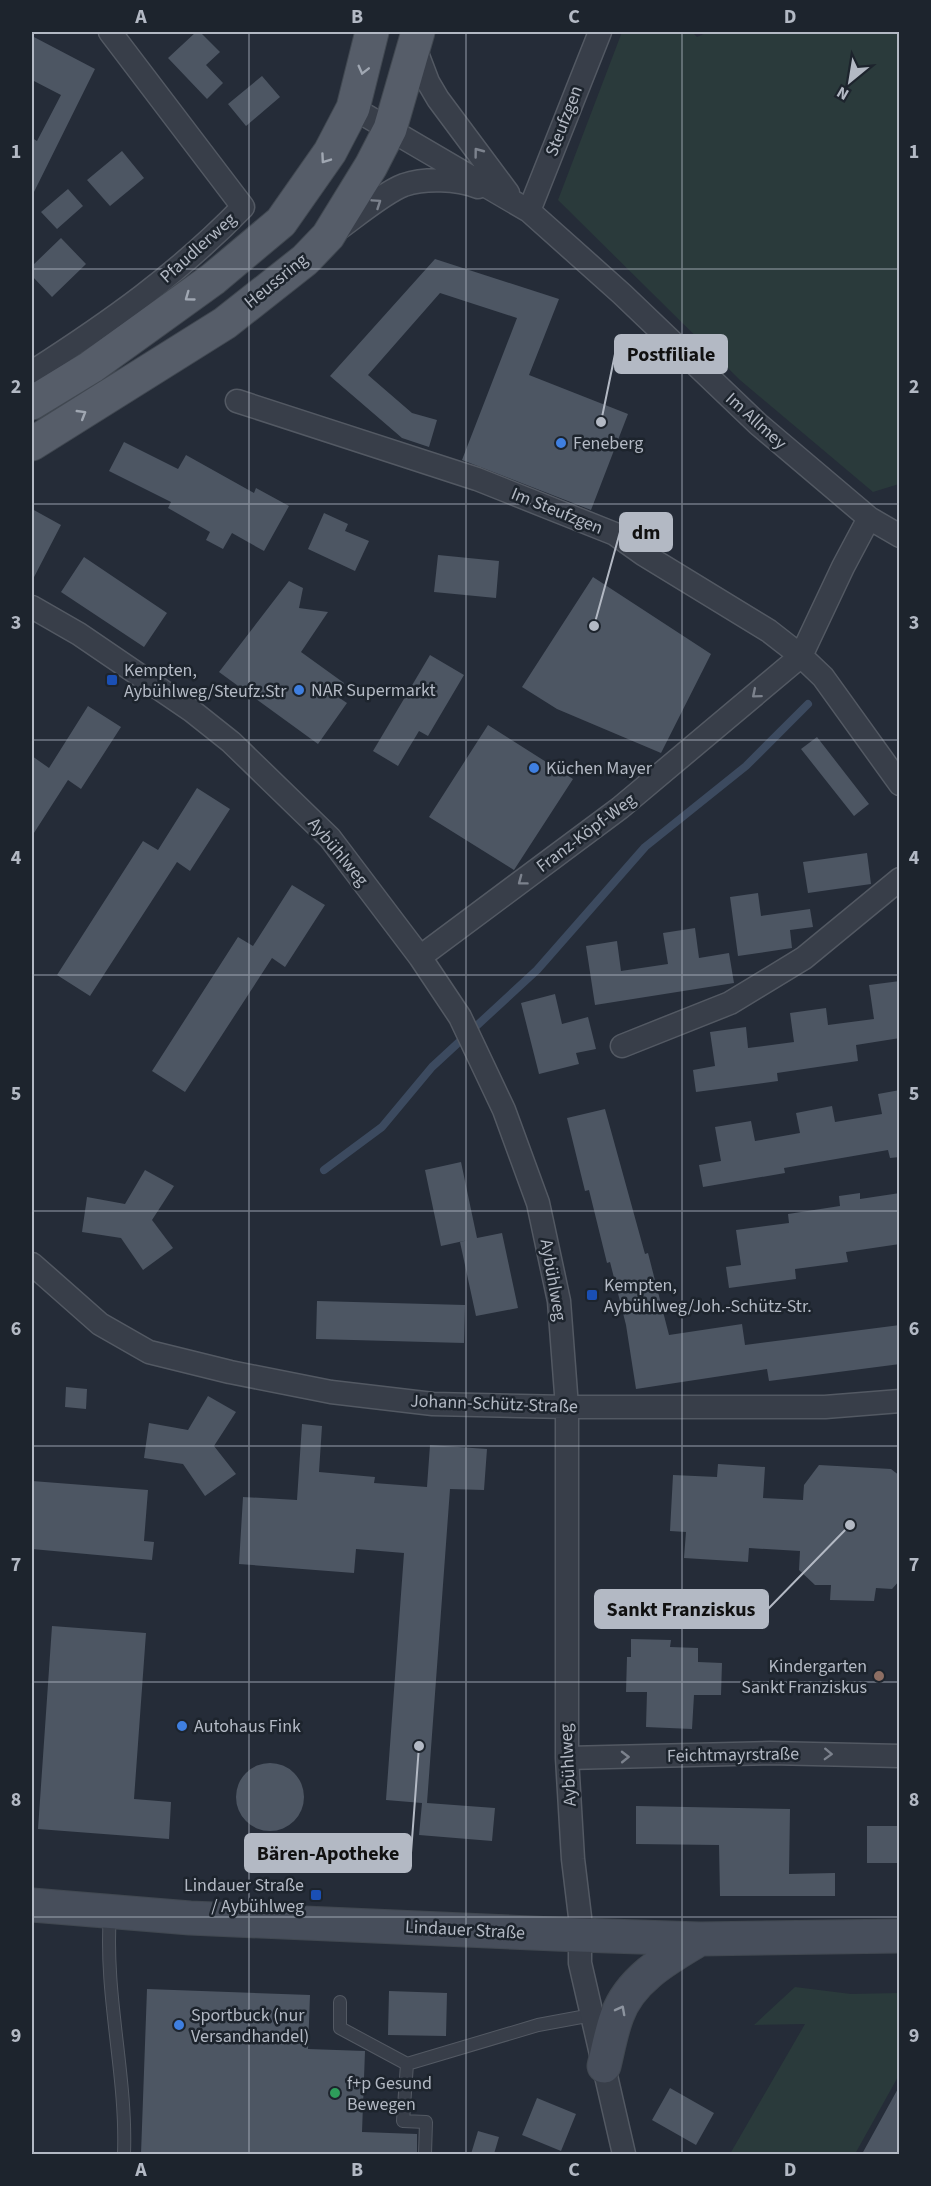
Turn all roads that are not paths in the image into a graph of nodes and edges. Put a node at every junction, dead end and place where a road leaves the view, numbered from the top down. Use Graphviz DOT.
graph roads {
  1 [pos="110,32"];
  2 [pos="372,32"];
  3 [pos="600,32"];
  4 [pos="417,40"];
  5 [pos="353,108"];
  6 [pos="390,129"];
  7 [pos="521,205"];
  8 [pos="328,236"];
  9 [pos="32,372"];
  10 [pos="237,401"];
  11 [pos="32,403"];
  12 [pos="32,444"];
  13 [pos="869,519"];
  14 [pos="900,536"];
  15 [pos="32,607"];
  16 [pos="801,656"];
  17 [pos="900,784"];
  18 [pos="900,879"];
  19 [pos="420,957"];
  20 [pos="622,1046"];
  21 [pos="32,1264"];
  22 [pos="900,1401"];
  23 [pos="567,1407"];
  24 [pos="900,1756"];
  25 [pos="567,1758"];
  26 [pos="32,1905"];
  27 [pos="110,1913"];
  28 [pos="579,1935"];
  29 [pos="900,1936"];
  30 [pos="700,1939"];
  31 [pos="340,2002"];
  32 [pos="592,2015"];
  33 [pos="407,2064"];
  34 [pos="604,2066"];
  35 [pos="124,2154"];
  36 [pos="425,2154"];
  37 [pos="624,2154"];
  1 -- 9 [label="street, Pfaudlerweg"];
  2 -- 5 [label="main road, one-way"];
  3 -- 7 [label="street, Steufzgen"];
  4 -- 6 [label="main road, Heussring"];
  7 -- 4 [label="street, Im Allmey, one-way"];
  5 -- 6 [label="street, Im Allmey"];
  5 -- 11 [label="main road, one-way"];
  6 -- 7 [label="street, Im Allmey"];
  6 -- 8 [label="main road, Heussring"];
  8 -- 7 [label="street, Im Allmey, one-way"];
  7 -- 13 [label="street, Im Allmey"];
  12 -- 8 [label="main road, Heussring, one-way"];
  10 -- 16 [label="street, Im Steufzgen"];
  13 -- 14 [label="street, Im Allmey"];
  13 -- 16 [label="street"];
  15 -- 19 [label="street, Aybühlweg"];
  16 -- 17 [label="street, Im Steufzgen"];
  16 -- 19 [label="street, Franz-Köpf-Weg, one-way"];
  18 -- 20 [label="street"];
  19 -- 23 [label="street, Aybühlweg"];
  21 -- 23 [label="street, Johann-Schütz-Straße"];
  22 -- 23 [label="street, Johann-Schütz-Straße"];
  23 -- 25 [label="street, Aybühlweg"];
  25 -- 24 [label="street, Feichtmayrstraße, one-way"];
  25 -- 28 [label="street, Aybühlweg"];
  26 -- 27 [label="main road, Lindauer Straße"];
  27 -- 28 [label="main road, Lindauer Straße"];
  27 -- 35 [label="lane"];
  28 -- 30 [label="main road, Lindauer Straße"];
  28 -- 32 [label="street, Aybühlweg"];
  29 -- 30 [label="main road, Lindauer Straße"];
  34 -- 30 [label="main road, one-way"];
  31 -- 33 [label="lane"];
  32 -- 33 [label="lane"];
  32 -- 34 [label="street, Aybühlweg"];
  33 -- 36 [label="lane"];
  34 -- 37 [label="street, Aybühlweg"];
}
